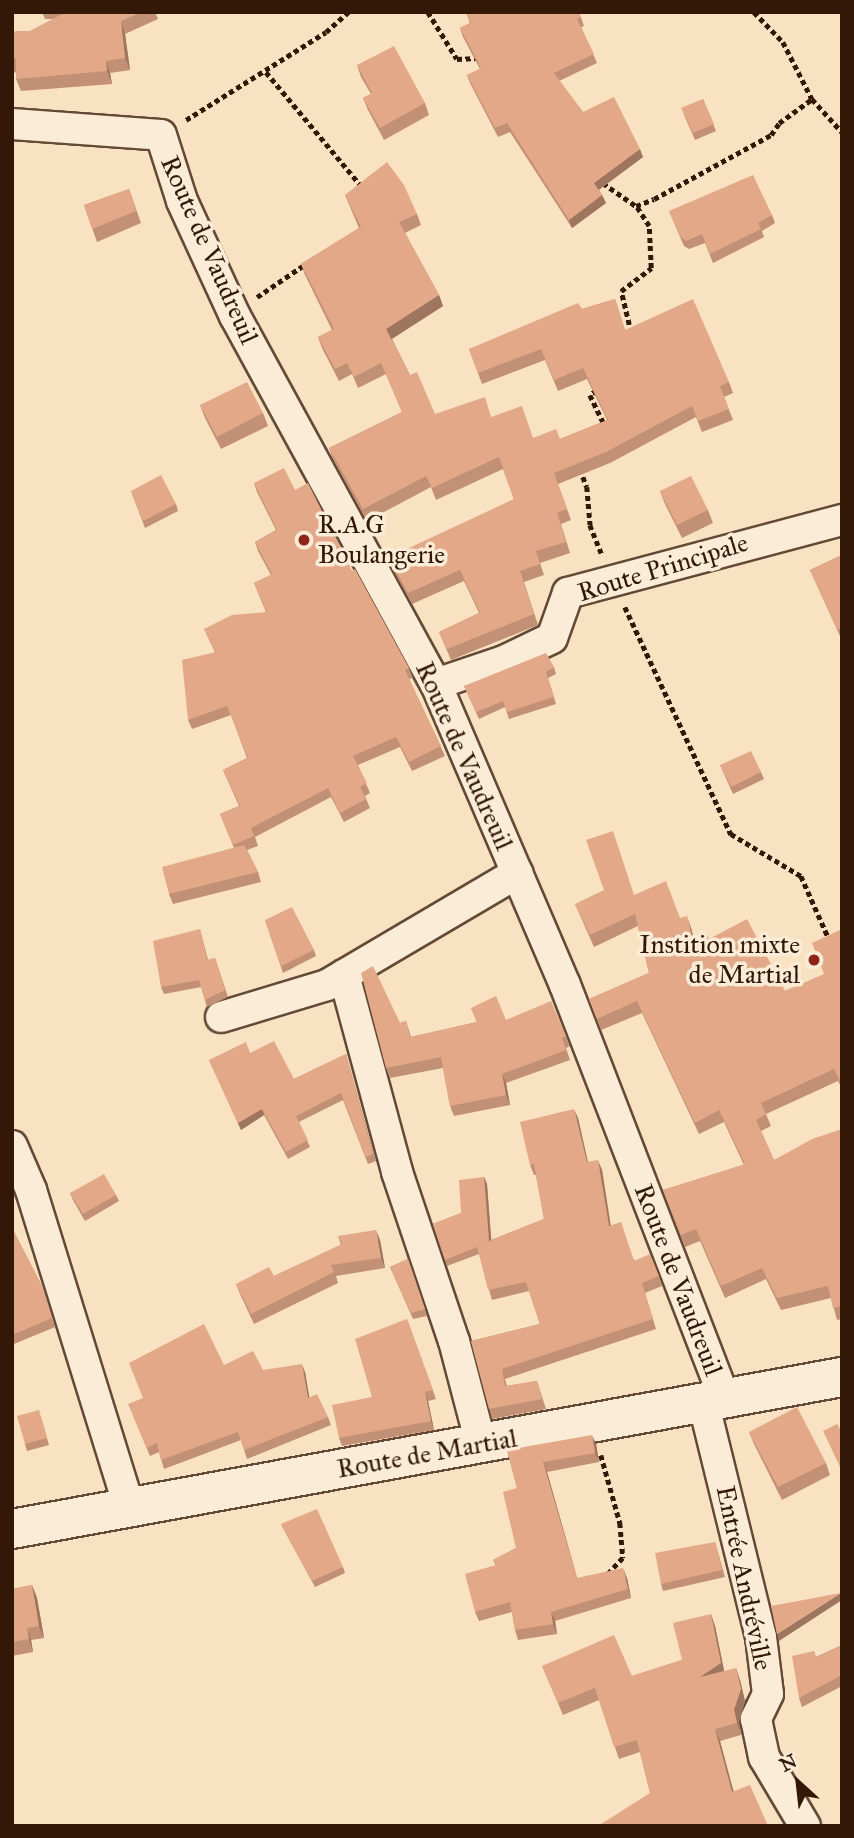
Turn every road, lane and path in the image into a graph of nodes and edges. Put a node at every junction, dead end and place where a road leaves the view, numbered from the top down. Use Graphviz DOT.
graph roads {
  1 [pos="348,12"];
  2 [pos="428,12"];
  3 [pos="754,12"];
  4 [pos="490,58"];
  5 [pos="266,72"];
  6 [pos="812,99"];
  7 [pos="12,124"];
  8 [pos="842,132"];
  9 [pos="161,135"];
  10 [pos="594,177"];
  11 [pos="372,196"];
  12 [pos="636,206"];
  13 [pos="317,258"];
  14 [pos="235,316"];
  15 [pos="634,345"];
  16 [pos="600,389"];
  17 [pos="594,433"];
  18 [pos="575,456"];
  19 [pos="842,520"];
  20 [pos="612,580"];
  21 [pos="436,684"];
  22 [pos="517,873"];
  23 [pos="832,945"];
  24 [pos="344,975"];
  25 [pos="221,1017"];
  26 [pos="12,1146"];
  27 [pos="842,1377"];
  28 [pos="714,1399"];
  29 [pos="593,1424"];
  30 [pos="481,1444"];
  31 [pos="129,1507"];
  32 [pos="12,1529"];
  33 [pos="599,1578"];
  34 [pos="805,1826"];
  1 -- 5 [label="path, Route de Vaudreuil"];
  2 -- 4 [label="path"];
  3 -- 6 [label="path"];
  5 -- 9 [label="path, Route de Vaudreuil"];
  5 -- 11 [label="path"];
  6 -- 8 [label="path"];
  6 -- 12 [label="path"];
  7 -- 9 [label="street, Route de Vaudreuil"];
  9 -- 14 [label="street, Route de Vaudreuil"];
  10 -- 12 [label="path"];
  12 -- 15 [label="path"];
  13 -- 14 [label="path"];
  14 -- 21 [label="street, Route de Vaudreuil"];
  16 -- 17 [label="path"];
  18 -- 20 [label="path"];
  19 -- 20 [label="street, Route Principale"];
  20 -- 21 [label="street, Route Principale"];
  20 -- 23 [label="path"];
  21 -- 22 [label="street, Route de Vaudreuil"];
  22 -- 24 [label="street"];
  22 -- 28 [label="street, Route de Vaudreuil"];
  24 -- 25 [label="street"];
  24 -- 30 [label="street"];
  26 -- 31 [label="street"];
  27 -- 28 [label="street, Route de Martial"];
  28 -- 29 [label="street, Route de Martial"];
  28 -- 34 [label="street, Entrée Andréville"];
  29 -- 30 [label="street, Route de Martial"];
  29 -- 33 [label="path"];
  30 -- 31 [label="street, Route de Martial"];
  31 -- 32 [label="street, Route de Martial"];
}
